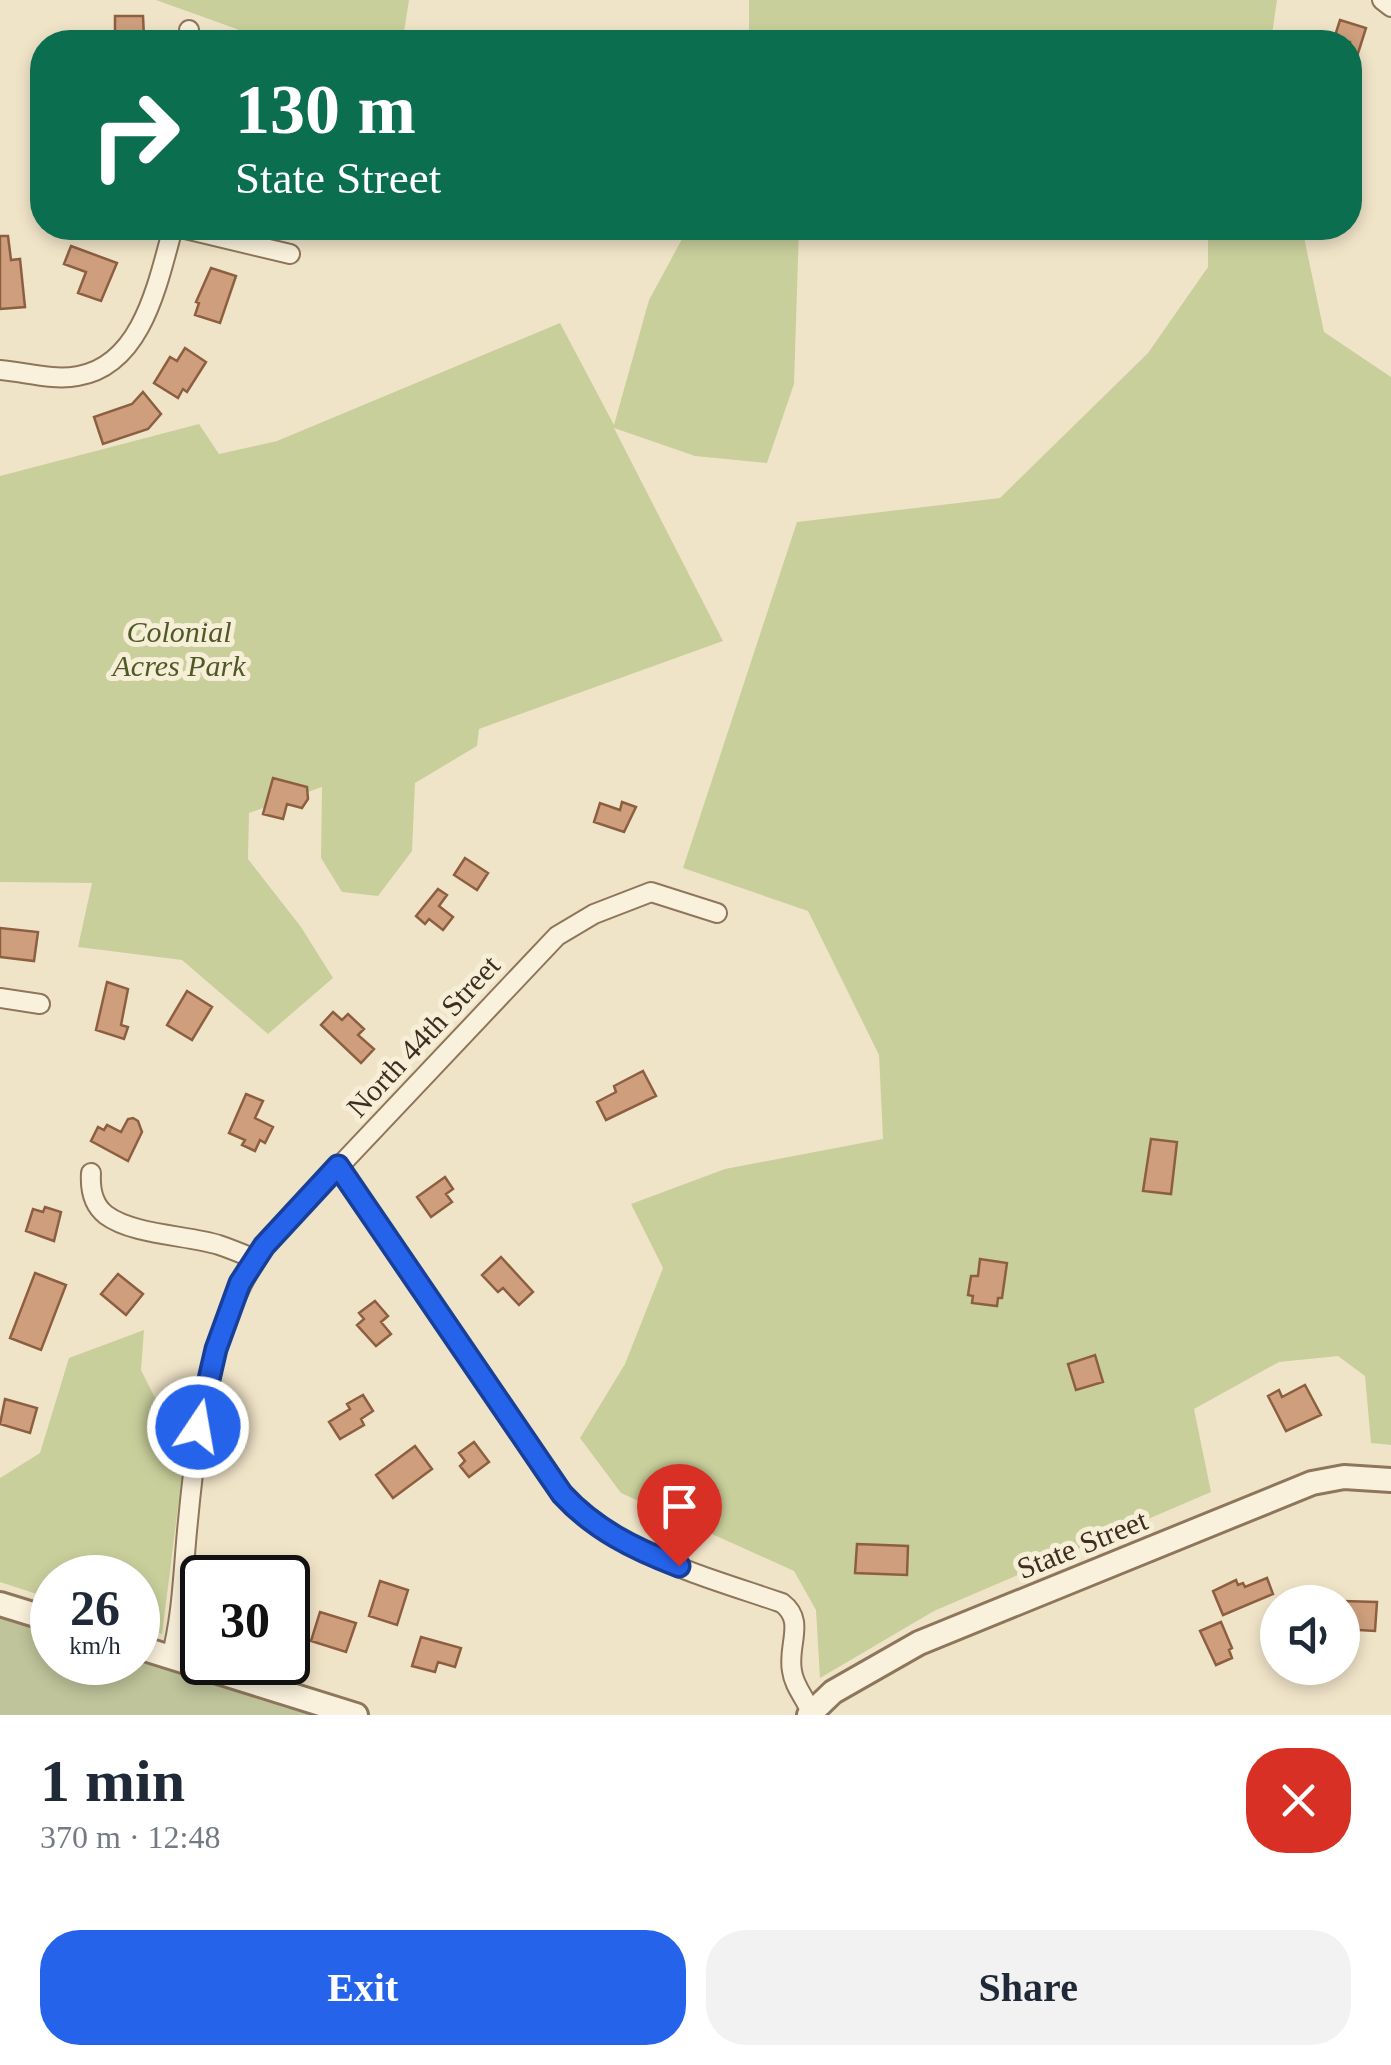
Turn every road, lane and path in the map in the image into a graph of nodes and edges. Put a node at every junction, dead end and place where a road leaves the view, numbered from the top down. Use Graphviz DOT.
graph roads {
  1 [pos="1382,0"];
  2 [pos="1391,7"];
  3 [pos="173,240"];
  4 [pos="229,240"];
  5 [pos="290,254"];
  6 [pos="0,370"];
  7 [pos="716,913"];
  8 [pos="0,998"];
  9 [pos="40,1004"];
  10 [pos="338,1166"];
  11 [pos="91,1173"];
  12 [pos="255,1259"];
  13 [pos="1391,1480"];
  14 [pos="0,1604"];
  15 [pos="30,1613"];
  16 [pos="160,1654"];
  17 [pos="171,1658"];
  18 [pos="811,1714"];
  19 [pos="356,1715"];
  1 -- 2 [label="street"];
  3 -- 6 [label="street"];
  4 -- 5 [label="street"];
  7 -- 10 [label="street, North 44th Street"];
  8 -- 9 [label="street"];
  10 -- 12 [label="street, North 44th Street"];
  10 -- 18 [label="street"];
  11 -- 12 [label="street"];
  12 -- 17 [label="street, North 44th Street"];
  13 -- 18 [label="street, State Street"];
  14 -- 15 [label="street"];
  16 -- 17 [label="street"];
  17 -- 19 [label="street"];
}
